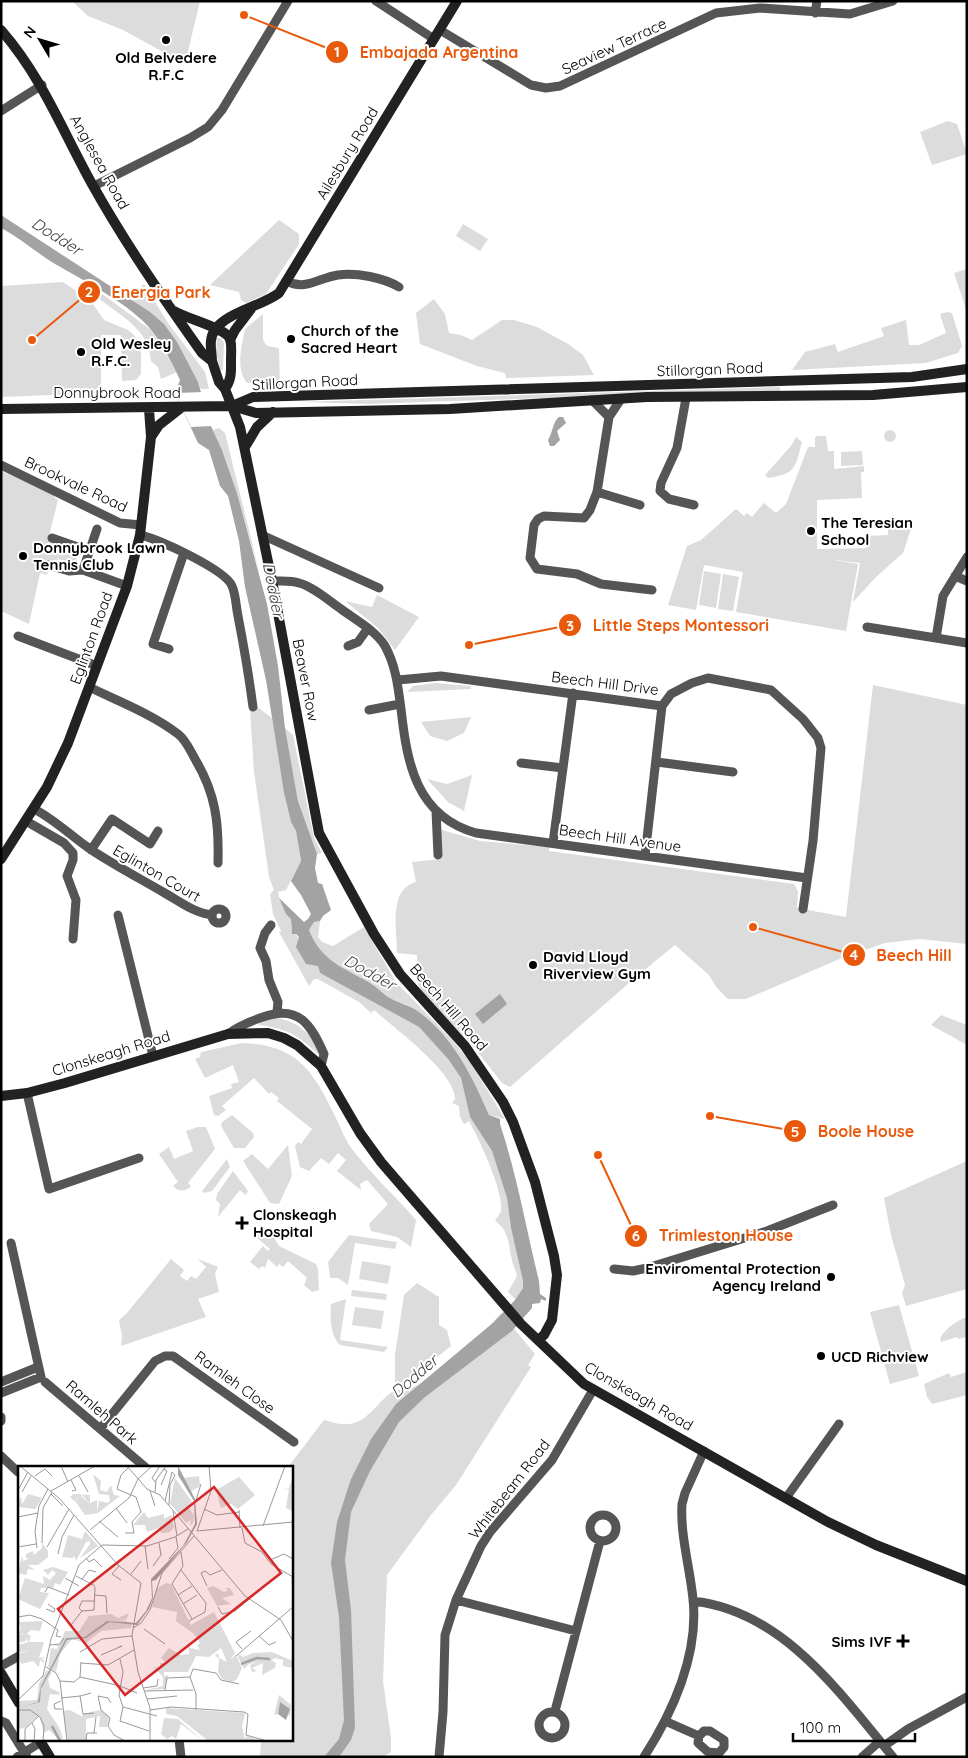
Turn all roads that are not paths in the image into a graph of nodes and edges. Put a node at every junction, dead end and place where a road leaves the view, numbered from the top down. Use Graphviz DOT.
graph roads {
  1 [pos="288,1"];
  2 [pos="376,1"];
  3 [pos="457,1"];
  4 [pos="893,1"];
  5 [pos="816,6"];
  6 [pos="1,30"];
  7 [pos="437,34"];
  8 [pos="42,85"];
  9 [pos="1,111"];
  10 [pos="94,186"];
  11 [pos="286,281"];
  12 [pos="399,287"];
  13 [pos="171,309"];
  14 [pos="250,309"];
  15 [pos="216,327"];
  16 [pos="230,340"];
  17 [pos="212,361"];
  18 [pos="967,369"];
  19 [pos="967,387"];
  20 [pos="225,389"];
  21 [pos="294,396"];
  22 [pos="686,398"];
  23 [pos="621,399"];
  24 [pos="592,400"];
  25 [pos="232,406"];
  26 [pos="182,407"];
  27 [pos="149,408"];
  28 [pos="1,409"];
  29 [pos="273,412"];
  30 [pos="298,412"];
  31 [pos="609,417"];
  32 [pos="151,437"];
  33 [pos="245,447"];
  34 [pos="1,465"];
  35 [pos="597,492"];
  36 [pos="640,505"];
  37 [pos="694,505"];
  38 [pos="97,529"];
  39 [pos="140,530"];
  40 [pos="262,535"];
  41 [pos="52,538"];
  42 [pos="89,551"];
  43 [pos="184,553"];
  44 [pos="967,557"];
  45 [pos="48,565"];
  46 [pos="83,570"];
  47 [pos="954,576"];
  48 [pos="272,581"];
  49 [pos="967,581"];
  50 [pos="127,586"];
  51 [pos="379,588"];
  52 [pos="652,590"];
  53 [pos="867,627"];
  54 [pos="368,628"];
  55 [pos="18,636"];
  56 [pos="936,638"];
  57 [pos="967,642"];
  58 [pos="348,646"];
  59 [pos="169,649"];
  60 [pos="97,666"];
  61 [pos="398,680"];
  62 [pos="89,687"];
  63 [pos="573,693"];
  64 [pos="400,704"];
  65 [pos="662,706"];
  66 [pos="253,707"];
  67 [pos="369,710"];
  68 [pos="657,762"];
  69 [pos="521,763"];
  70 [pos="563,768"];
  71 [pos="733,772"];
  72 [pos="34,809"];
  73 [pos="436,811"];
  74 [pos="26,821"];
  75 [pos="158,831"];
  76 [pos="323,842"];
  77 [pos="553,843"];
  78 [pos="91,850"];
  79 [pos="438,855"];
  80 [pos="645,856"];
  81 [pos="1,859"];
  82 [pos="218,863"];
  83 [pos="807,878"];
  84 [pos="803,909"];
  85 [pos="118,915"];
  86 [pos="212,915"];
  87 [pos="271,925"];
  88 [pos="73,939"];
  89 [pos="277,1012"];
  90 [pos="228,1034"];
  91 [pos="153,1056"];
  92 [pos="320,1066"];
  93 [pos="27,1093"];
  94 [pos="1,1096"];
  95 [pos="139,1158"];
  96 [pos="833,1205"];
  97 [pos="10,1243"];
  98 [pos="614,1269"];
  99 [pos="538,1340"];
  100 [pos="38,1367"];
  101 [pos="1,1382"];
  102 [pos="45,1382"];
  103 [pos="593,1390"];
  104 [pos="1,1394"];
  105 [pos="1,1417"];
  106 [pos="1,1422"];
  107 [pos="840,1424"];
  108 [pos="100,1429"];
  109 [pos="294,1442"];
  110 [pos="704,1451"];
  111 [pos="1,1456"];
  112 [pos="140,1466"];
  113 [pos="18,1472"];
  114 [pos="786,1498"];
  115 [pos="600,1541"];
  116 [pos="967,1580"];
  117 [pos="456,1600"];
  118 [pos="694,1601"];
  119 [pos="576,1631"];
  120 [pos="18,1657"];
  121 [pos="1,1666"];
  122 [pos="1,1673"];
  123 [pos="967,1698"];
  124 [pos="18,1701"];
  125 [pos="555,1711"];
  126 [pos="1,1721"];
  127 [pos="665,1722"];
  128 [pos="699,1736"];
  129 [pos="179,1740"];
  130 [pos="40,1741"];
  131 [pos="882,1743"];
  132 [pos="23,1755"];
  133 [pos="50,1757"];
  134 [pos="181,1757"];
  135 [pos="439,1757"];
  136 [pos="644,1757"];
  137 [pos="862,1757"];
  138 [pos="893,1757"];
  1 -- 10 [label="street"];
  2 -- 7 [label="street, Seaview Terrace"];
  3 -- 7 [label="main road, Ailesbury Road"];
  4 -- 5 [label="street, Seaview Terrace"];
  5 -- 7 [label="street, Seaview Terrace"];
  6 -- 8 [label="main road, Anglesea Road"];
  7 -- 11 [label="main road, Ailesbury Road"];
  8 -- 9 [label="street"];
  8 -- 10 [label="main road, Anglesea Road"];
  10 -- 13 [label="main road, Anglesea Road"];
  11 -- 12 [label="street"];
  11 -- 14 [label="main road, Ailesbury Road"];
  13 -- 15 [label="main road"];
  13 -- 17 [label="main road, Anglesea Road"];
  14 -- 15 [label="main road, Ailesbury Road"];
  14 -- 16 [label="main road, Ailesbury Road"];
  15 -- 16 [label="main road"];
  15 -- 17 [label="main road"];
  16 -- 20 [label="main road"];
  17 -- 20 [label="main road, Anglesea Road"];
  18 -- 21 [label="main road, Stillorgan Road"];
  19 -- 22 [label="main road, Stillorgan Road"];
  20 -- 25 [label="main road, Anglesea Road"];
  21 -- 25 [label="main road, Stillorgan Road"];
  21 -- 30 [label="main road"];
  22 -- 23 [label="main road, Stillorgan Road"];
  22 -- 37 [label="street"];
  23 -- 24 [label="main road, Stillorgan Road"];
  23 -- 31 [label="street"];
  24 -- 30 [label="main road, Stillorgan Road"];
  24 -- 31 [label="street"];
  25 -- 26 [label="main road, Donnybrook Road"];
  25 -- 29 [label="main road, Stillorgan Road"];
  25 -- 33 [label="main road, Beaver Row"];
  26 -- 27 [label="main road, Donnybrook Road"];
  26 -- 32 [label="main road"];
  27 -- 28 [label="main road, Donnybrook Road"];
  27 -- 32 [label="main road, Eglinton Road"];
  29 -- 30 [label="main road, Stillorgan Road"];
  29 -- 33 [label="main road"];
  31 -- 35 [label="street"];
  32 -- 39 [label="main road, Eglinton Road"];
  33 -- 40 [label="main road, Beaver Row"];
  34 -- 39 [label="street, Brookvale Road"];
  35 -- 36 [label="street"];
  35 -- 52 [label="street"];
  38 -- 42 [label="street"];
  39 -- 43 [label="street, Brookvale Road"];
  39 -- 50 [label="main road, Eglinton Road"];
  40 -- 48 [label="main road, Beaver Row"];
  40 -- 51 [label="street"];
  41 -- 42 [label="street"];
  42 -- 46 [label="street"];
  43 -- 59 [label="street"];
  43 -- 66 [label="street, Brookvale Road"];
  44 -- 47 [label="street"];
  45 -- 46 [label="street"];
  46 -- 50 [label="street"];
  47 -- 49 [label="street"];
  47 -- 56 [label="street"];
  48 -- 54 [label="street, Beech Hill Avenue"];
  48 -- 76 [label="main road, Beaver Row"];
  50 -- 60 [label="main road, Eglinton Road"];
  53 -- 56 [label="street"];
  54 -- 58 [label="street"];
  54 -- 61 [label="street, Beech Hill Avenue"];
  55 -- 60 [label="street"];
  56 -- 57 [label="street"];
  60 -- 62 [label="main road, Eglinton Road"];
  61 -- 63 [label="street, Beech Hill Drive"];
  61 -- 64 [label="street, Beech Hill Avenue"];
  62 -- 72 [label="main road, Eglinton Road"];
  62 -- 82 [label="street"];
  63 -- 65 [label="street, Beech Hill Drive"];
  63 -- 70 [label="street"];
  64 -- 67 [label="street"];
  64 -- 73 [label="street, Beech Hill Avenue"];
  65 -- 68 [label="street"];
  65 -- 83 [label="street, Beech Hill Drive"];
  68 -- 71 [label="street"];
  68 -- 80 [label="street"];
  69 -- 70 [label="street"];
  70 -- 77 [label="street"];
  72 -- 74 [label="main road, Eglinton Road"];
  72 -- 78 [label="street, Eglinton Court"];
  73 -- 77 [label="street, Beech Hill Avenue"];
  73 -- 79 [label="street"];
  74 -- 81 [label="main road, Eglinton Road"];
  74 -- 88 [label="street"];
  75 -- 78 [label="street, Eglinton Court"];
  76 -- 99 [label="main road, Beech Hill Road"];
  77 -- 80 [label="street, Beech Hill Avenue"];
  78 -- 86 [label="street, Eglinton Court"];
  80 -- 83 [label="street, Beech Hill Avenue"];
  83 -- 84 [label="street, Beech Hill Drive"];
  85 -- 91 [label="street"];
  87 -- 89 [label="street"];
  89 -- 90 [label="street, Clonskeagh Road"];
  89 -- 92 [label="street, Clonskeagh Road"];
  90 -- 91 [label="main road, Clonskeagh Road"];
  90 -- 92 [label="main road, Clonskeagh Road"];
  91 -- 93 [label="main road, Clonskeagh Road"];
  92 -- 99 [label="main road, Clonskeagh Road"];
  93 -- 94 [label="main road, Clonskeagh Road"];
  93 -- 95 [label="street"];
  96 -- 98 [label="street"];
  97 -- 100 [label="street"];
  99 -- 103 [label="main road, Clonskeagh Road"];
  100 -- 101 [label="street"];
  100 -- 104 [label="street"];
  102 -- 108 [label="street, Ramleh Park"];
  103 -- 110 [label="main road, Clonskeagh Road"];
  103 -- 117 [label="street, Whitebeam Road"];
  105 -- 106 [label="street"];
  107 -- 114 [label="street"];
  108 -- 109 [label="street, Ramleh Close"];
  108 -- 112 [label="street, Ramleh Park"];
  110 -- 114 [label="main road, Clonskeagh Road"];
  110 -- 118 [label="street"];
  111 -- 113 [label="street"];
  114 -- 116 [label="main road, Clonskeagh Road"];
  115 -- 119 [label="street"];
  117 -- 119 [label="street"];
  117 -- 135 [label="street, Whitebeam Road"];
  118 -- 127 [label="street"];
  118 -- 131 [label="street"];
  119 -- 125 [label="street"];
  120 -- 121 [label="street"];
  122 -- 124 [label="main road"];
  123 -- 131 [label="street"];
  126 -- 132 [label="street"];
  127 -- 128 [label="street"];
  127 -- 136 [label="street"];
  129 -- 134 [label="street"];
  130 -- 132 [label="street"];
  130 -- 133 [label="main road"];
  131 -- 137 [label="street"];
  131 -- 138 [label="street"];
}
